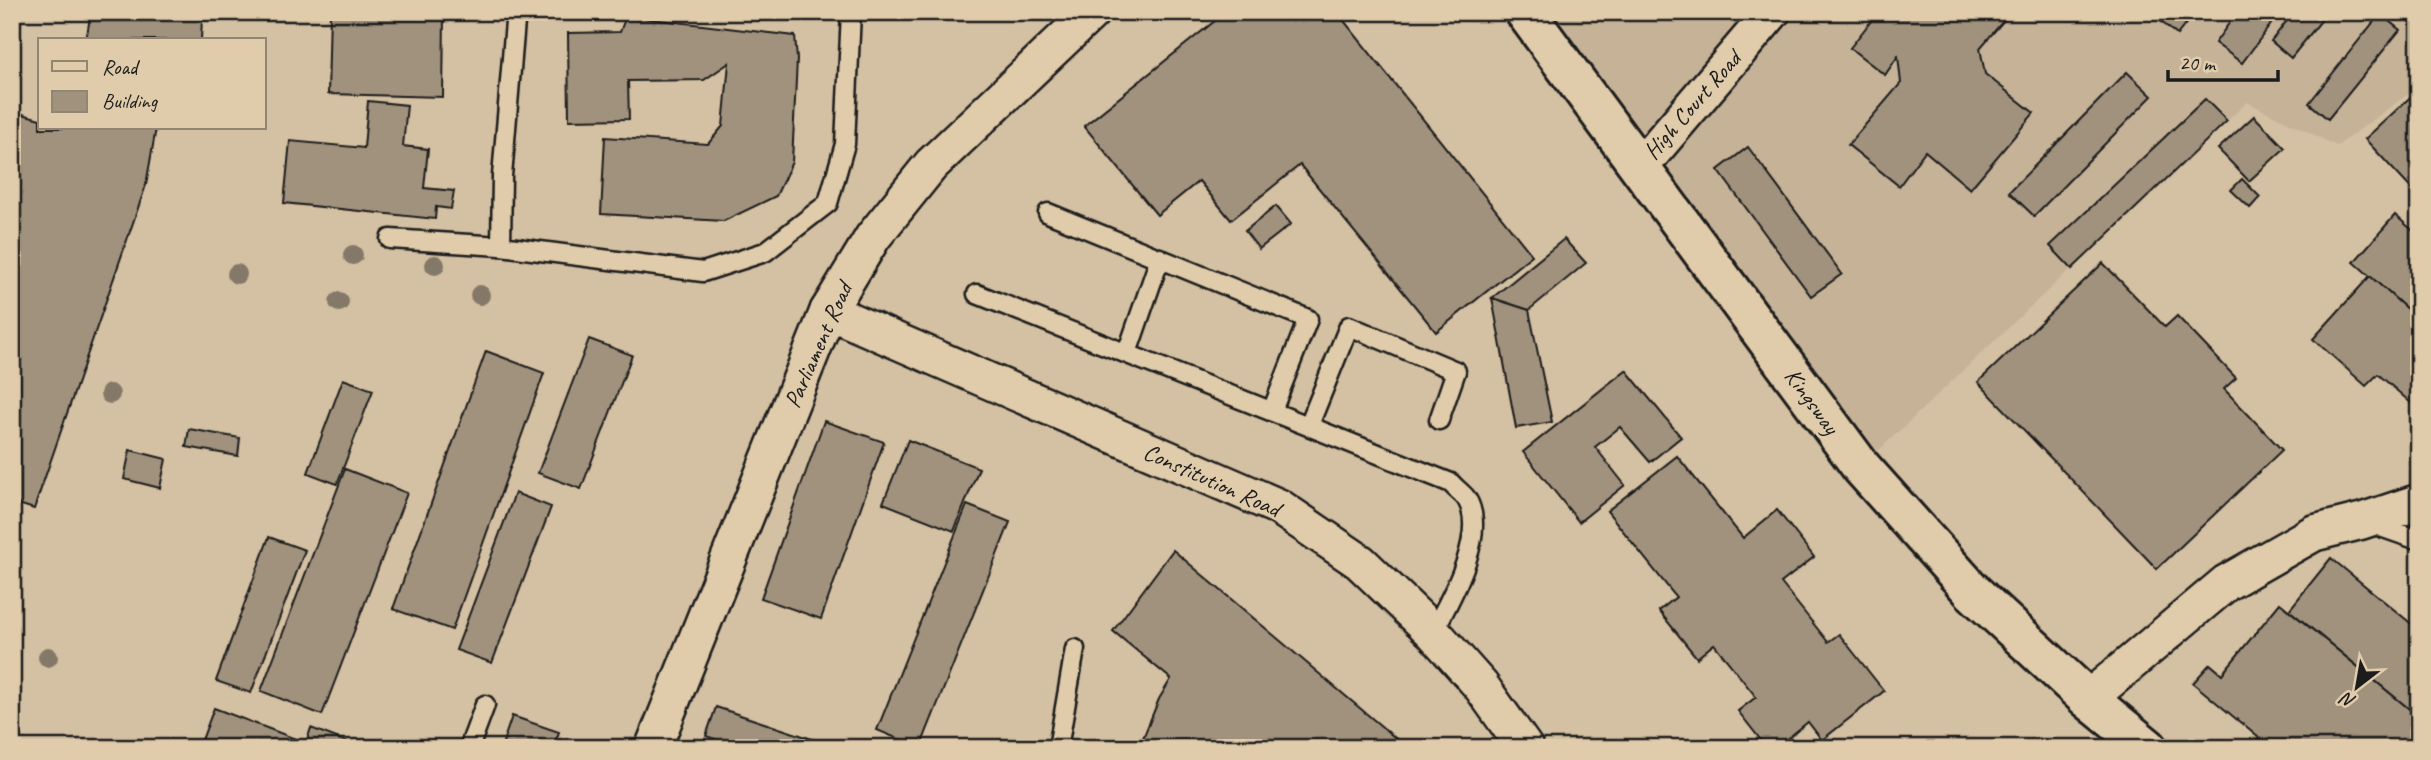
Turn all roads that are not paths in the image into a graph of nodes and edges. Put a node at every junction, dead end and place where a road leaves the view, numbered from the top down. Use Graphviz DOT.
graph roads {
  1 [pos="851,12"];
  2 [pos="1525,12"];
  3 [pos="1772,12"];
  4 [pos="1078,16"];
  5 [pos="515,22"];
  6 [pos="1640,167"];
  7 [pos="1048,213"];
  8 [pos="390,239"];
  9 [pos="501,246"];
  10 [pos="1160,258"];
  11 [pos="977,294"];
  12 [pos="828,311"];
  13 [pos="1127,354"];
  14 [pos="1272,411"];
  15 [pos="1439,421"];
  16 [pos="1309,425"];
  17 [pos="2419,502"];
  18 [pos="2362,521"];
  19 [pos="2419,537"];
  20 [pos="1433,632"];
  21 [pos="1075,649"];
  22 [pos="2088,699"];
  23 [pos="485,705"];
  24 [pos="469,748"];
  25 [pos="653,748"];
  26 [pos="1058,748"];
  27 [pos="1525,748"];
  28 [pos="2148,748"];
  1 -- 9 [label="lane"];
  2 -- 6 [label="main road, Kingsway"];
  3 -- 6 [label="street, High Court Road"];
  4 -- 12 [label="street, Parliament Road"];
  5 -- 9 [label="lane"];
  6 -- 22 [label="main road, Kingsway"];
  7 -- 10 [label="lane"];
  8 -- 9 [label="lane"];
  10 -- 13 [label="lane"];
  10 -- 14 [label="lane"];
  11 -- 13 [label="lane"];
  12 -- 20 [label="street, Constitution Road"];
  12 -- 25 [label="street, Parliament Road"];
  13 -- 14 [label="lane"];
  14 -- 16 [label="lane"];
  15 -- 16 [label="lane"];
  16 -- 20 [label="lane"];
  17 -- 18 [label="street"];
  18 -- 19 [label="lane"];
  18 -- 22 [label="street"];
  20 -- 27 [label="street, Constitution Road"];
  21 -- 26 [label="lane"];
  22 -- 28 [label="main road, Kingsway"];
  23 -- 24 [label="lane"];
}
